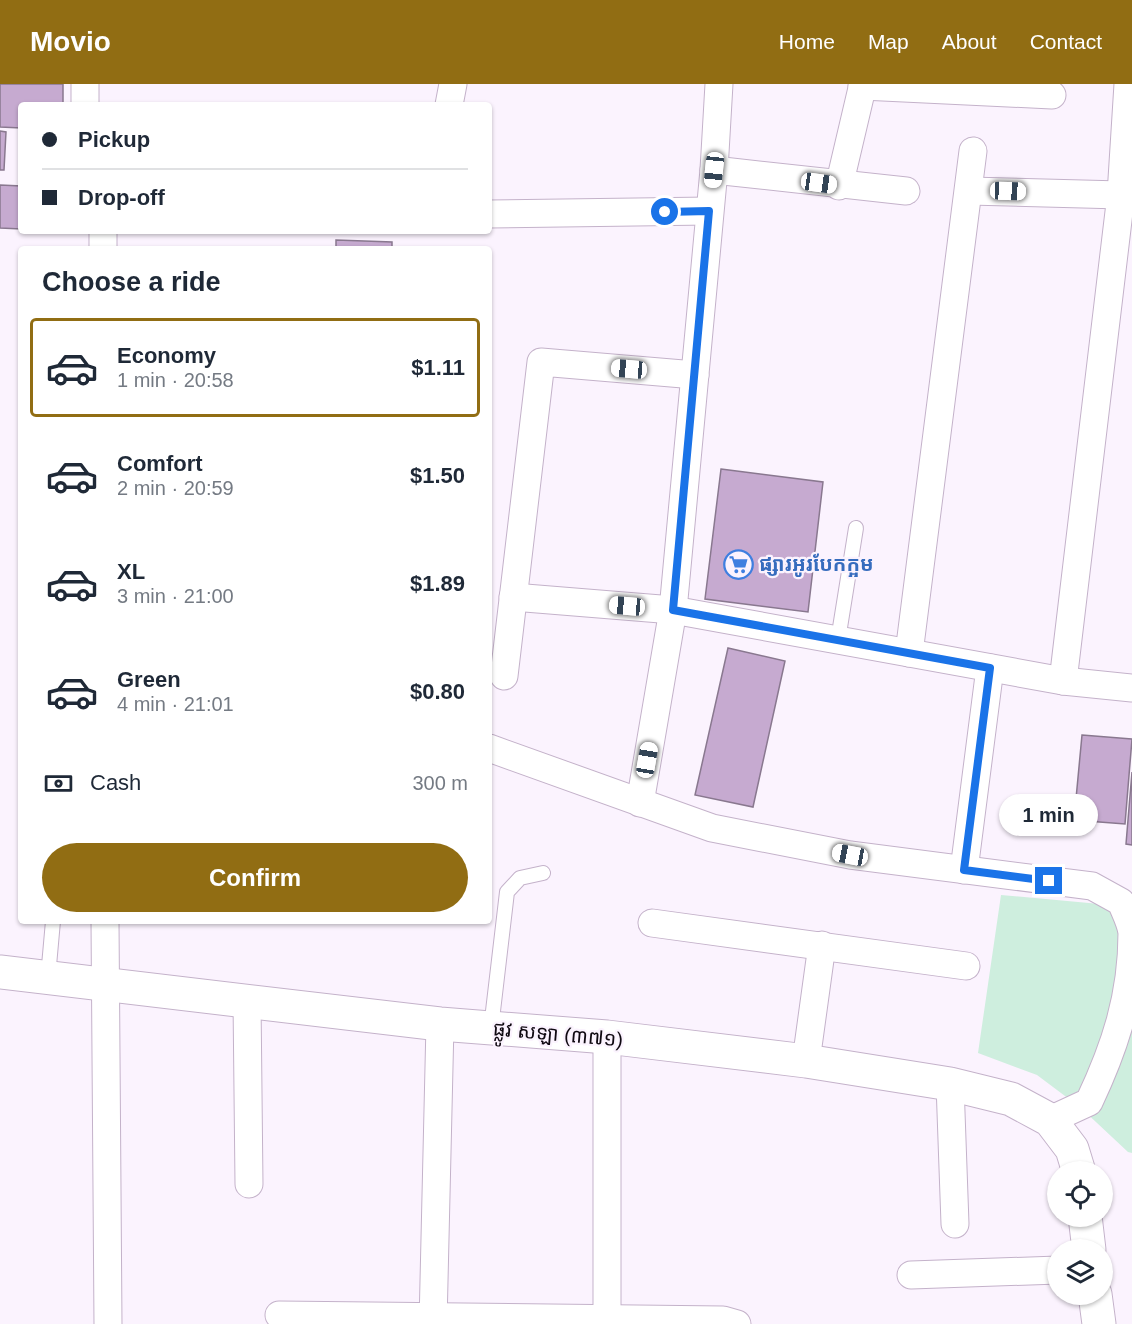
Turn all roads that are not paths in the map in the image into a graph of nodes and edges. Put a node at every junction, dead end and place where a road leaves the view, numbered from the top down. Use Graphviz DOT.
graph roads {
  1 [pos="86,84"];
  2 [pos="453,84"];
  3 [pos="719,84"];
  4 [pos="1128,84"];
  5 [pos="862,85"];
  6 [pos="1052,95"];
  7 [pos="85,102"];
  8 [pos="450,102"];
  9 [pos="973,151"];
  10 [pos="714,170"];
  11 [pos="839,186"];
  12 [pos="906,191"];
  13 [pos="969,191"];
  14 [pos="1121,195"];
  15 [pos="709,211"];
  16 [pos="492,214"];
  17 [pos="695,375"];
  18 [pos="856,528"];
  19 [pos="513,597"];
  20 [pos="673,610"];
  21 [pos="838,640"];
  22 [pos="909,653"];
  23 [pos="990,668"];
  24 [pos="504,676"];
  25 [pos="1063,681"];
  26 [pos="1132,688"];
  27 [pos="492,749"];
  28 [pos="640,803"];
  29 [pos="964,870"];
  30 [pos="543,873"];
  31 [pos="652,923"];
  32 [pos="53,924"];
  33 [pos="105,924"];
  34 [pos="822,945"];
  35 [pos="966,966"];
  36 [pos="0,972"];
  37 [pos="48,977"];
  38 [pos="105,983"];
  39 [pos="247,1000"];
  40 [pos="440,1024"];
  41 [pos="491,1028"];
  42 [pos="607,1037"];
  43 [pos="1125,1039"];
  44 [pos="806,1061"];
  45 [pos="950,1084"];
  46 [pos="1050,1120"];
  47 [pos="1076,1161"];
  48 [pos="249,1185"];
  49 [pos="955,1224"];
  50 [pos="1047,1270"];
  51 [pos="911,1275"];
  52 [pos="1096,1305"];
  53 [pos="279,1315"];
  54 [pos="433,1321"];
  55 [pos="607,1321"];
  56 [pos="108,1324"];
  57 [pos="737,1324"];
  58 [pos="1099,1324"];
  1 -- 7 [label="street"];
  2 -- 8 [label="street"];
  3 -- 10 [label="street"];
  4 -- 14 [label="street"];
  5 -- 6 [label="street"];
  5 -- 11 [label="street"];
  9 -- 13 [label="street"];
  10 -- 11 [label="street"];
  10 -- 15 [label="street"];
  11 -- 12 [label="street"];
  13 -- 14 [label="street"];
  13 -- 22 [label="street"];
  14 -- 25 [label="street"];
  15 -- 16 [label="street"];
  15 -- 17 [label="street"];
  17 -- 19 [label="street"];
  17 -- 20 [label="street"];
  18 -- 21 [label="lane"];
  19 -- 20 [label="street"];
  19 -- 24 [label="street"];
  20 -- 21 [label="street"];
  20 -- 28 [label="street"];
  21 -- 22 [label="street"];
  22 -- 23 [label="street"];
  23 -- 25 [label="street"];
  23 -- 29 [label="street"];
  25 -- 26 [label="street"];
  27 -- 28 [label="street"];
  28 -- 29 [label="street"];
  29 -- 43 [label="street"];
  30 -- 41 [label="lane"];
  31 -- 34 [label="street"];
  32 -- 37 [label="lane"];
  33 -- 38 [label="street"];
  34 -- 35 [label="street"];
  34 -- 44 [label="street"];
  36 -- 37 [label="street, ផ្លូវ សឡា (៣៧១)"];
  37 -- 38 [label="street, ផ្លូវ សឡា (៣៧១)"];
  38 -- 39 [label="street, ផ្លូវ សឡា (៣៧១)"];
  38 -- 56 [label="street"];
  39 -- 40 [label="street, ផ្លូវ សឡា (៣៧១)"];
  39 -- 48 [label="street"];
  40 -- 41 [label="street, ផ្លូវ សឡា (៣៧១)"];
  40 -- 54 [label="street"];
  41 -- 42 [label="street, ផ្លូវ សឡា (៣៧១)"];
  42 -- 44 [label="street, ផ្លូវ សឡា (៣៧១)"];
  42 -- 55 [label="street"];
  43 -- 46 [label="street"];
  44 -- 45 [label="street, ផ្លូវ សឡា (៣៧១)"];
  45 -- 46 [label="street, ផ្លូវ សឡា (៣៧១)"];
  45 -- 49 [label="street"];
  46 -- 47 [label="street, ផ្លូវ សឡា (៣៧១)"];
  50 -- 51 [label="street"];
  52 -- 58 [label="street"];
  53 -- 54 [label="street"];
  54 -- 55 [label="street"];
  55 -- 57 [label="street"];
}
